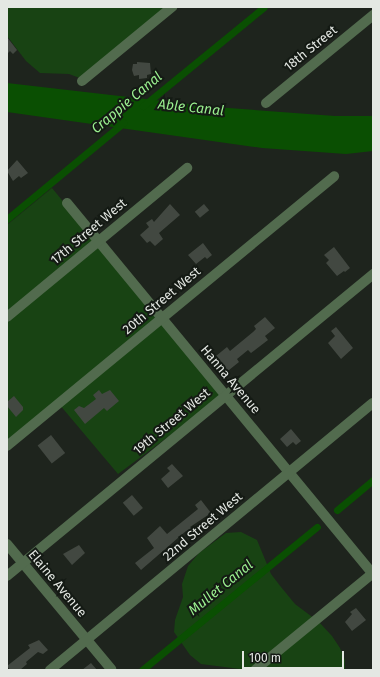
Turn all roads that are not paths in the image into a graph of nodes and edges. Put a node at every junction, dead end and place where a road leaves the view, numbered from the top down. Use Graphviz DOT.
graph roads {
  1 [pos="172,7"];
  2 [pos="373,15"];
  3 [pos="82,81"];
  4 [pos="266,103"];
  5 [pos="187,168"];
  6 [pos="334,176"];
  7 [pos="67,203"];
  8 [pos="98,241"];
  9 [pos="373,274"];
  10 [pos="7,316"];
  11 [pos="162,318"];
  12 [pos="226,395"];
  13 [pos="373,403"];
  14 [pos="7,446"];
  15 [pos="290,472"];
  16 [pos="7,544"];
  17 [pos="22,563"];
  18 [pos="373,573"];
  19 [pos="7,576"];
  20 [pos="86,640"];
  21 [pos="111,669"];
  22 [pos="50,670"];
  23 [pos="255,670"];
  1 -- 3 [label="street"];
  2 -- 4 [label="street, 18th Street"];
  5 -- 8 [label="street, 17th Street West"];
  6 -- 11 [label="street, 20th Street West"];
  7 -- 8 [label="street, Hanna Avenue"];
  8 -- 10 [label="street, 17th Street West"];
  8 -- 11 [label="street, Hanna Avenue"];
  9 -- 12 [label="street, 19th Street West"];
  11 -- 12 [label="street, Hanna Avenue"];
  11 -- 14 [label="street, 20th Street West"];
  12 -- 15 [label="street, Hanna Avenue"];
  12 -- 17 [label="street, 19th Street West"];
  13 -- 15 [label="street, 22nd Street West"];
  15 -- 18 [label="street, Hanna Avenue"];
  15 -- 20 [label="street, 22nd Street West"];
  16 -- 17 [label="street, Elaine Avenue"];
  17 -- 19 [label="street, 19th Street West"];
  17 -- 20 [label="street, Elaine Avenue"];
  18 -- 23 [label="street"];
  20 -- 21 [label="street, Elaine Avenue"];
  20 -- 22 [label="street, 22nd Street West"];
}
